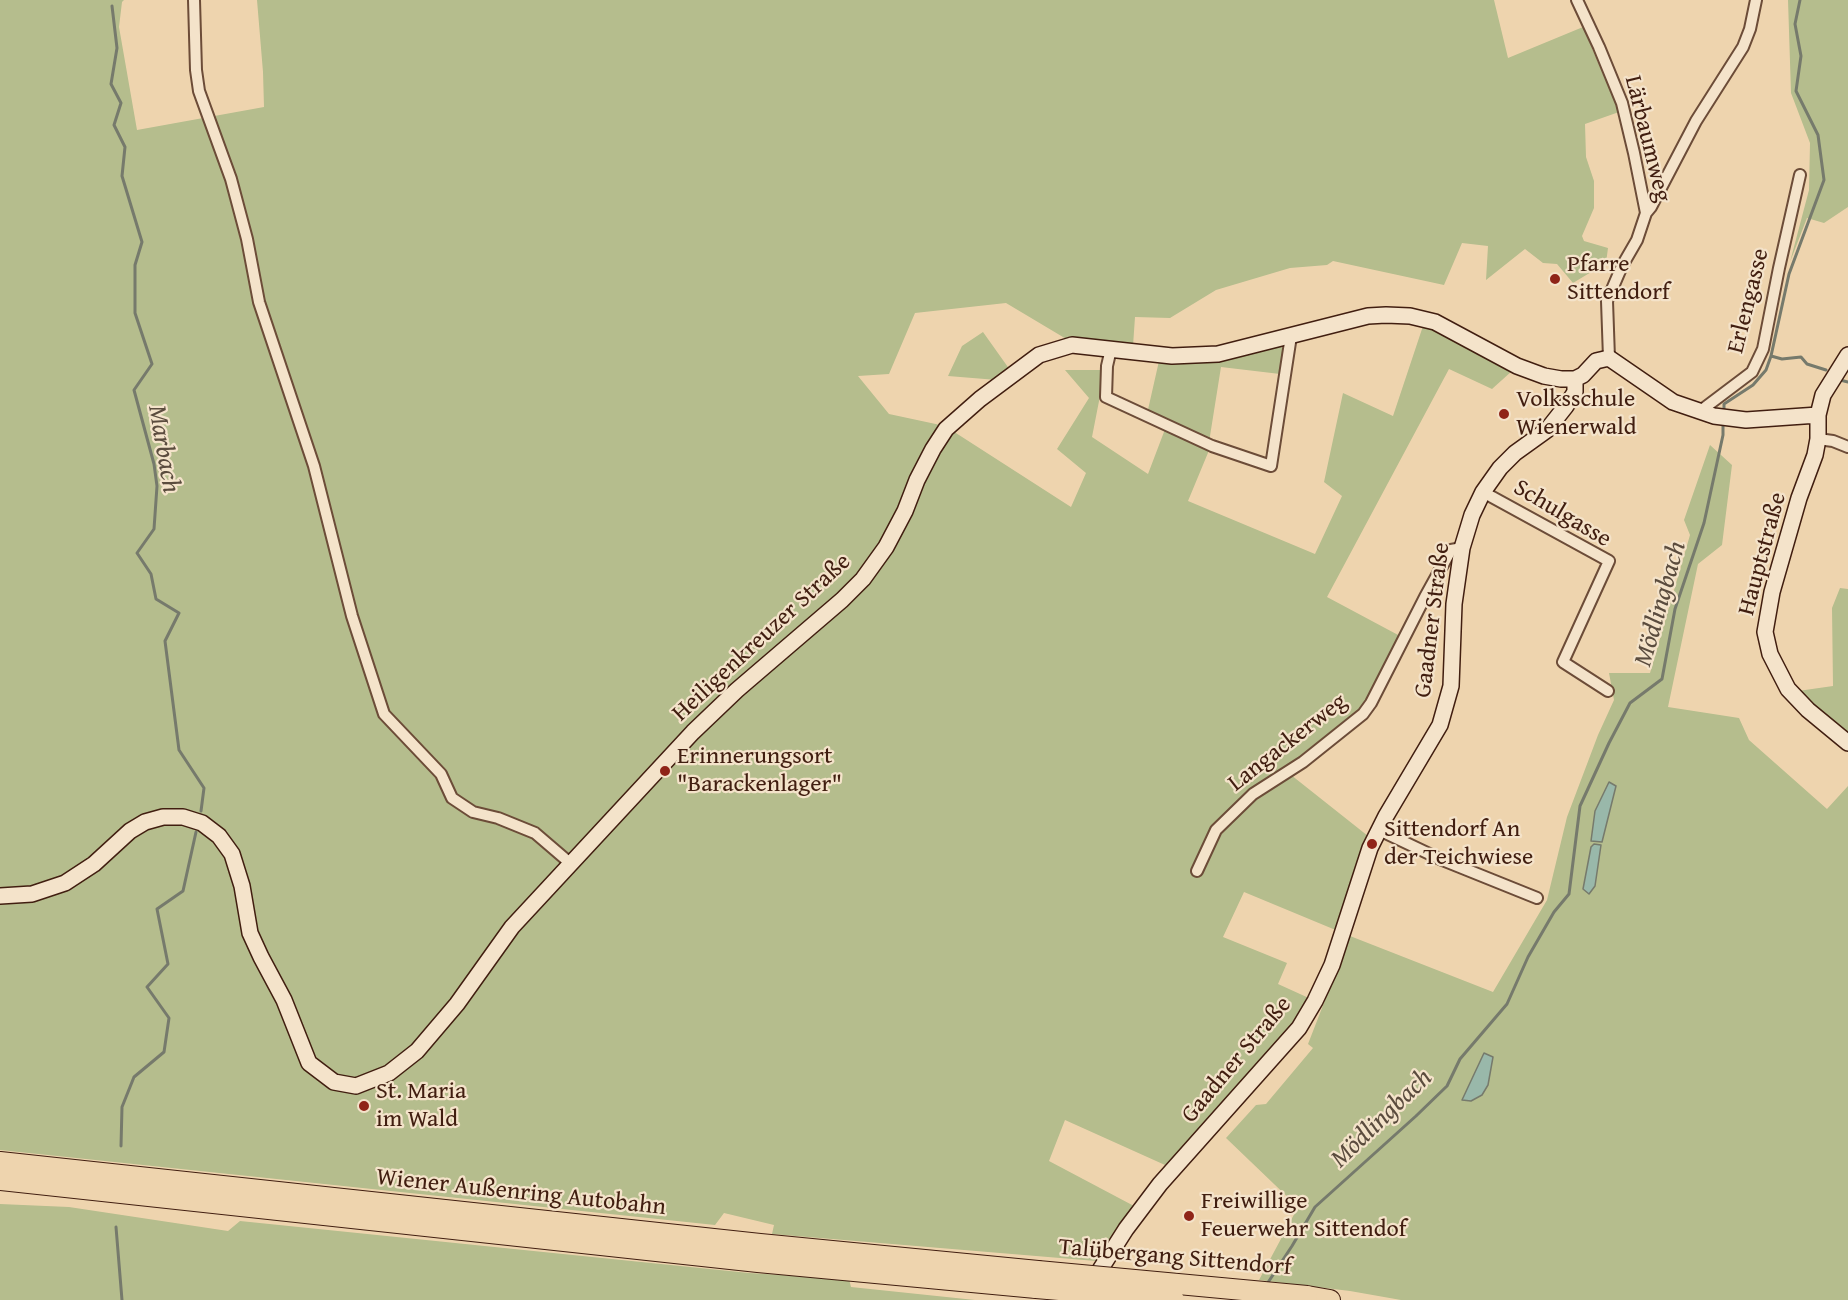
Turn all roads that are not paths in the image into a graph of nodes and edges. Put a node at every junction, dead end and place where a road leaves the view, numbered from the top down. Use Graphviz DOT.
graph roads {
  1 [pos="194,0"];
  2 [pos="1577,0"];
  3 [pos="1756,0"];
  4 [pos="1800,175"];
  5 [pos="1646,213"];
  6 [pos="1290,336"];
  7 [pos="1111,349"];
  8 [pos="1848,355"];
  9 [pos="1609,358"];
  10 [pos="1575,379"];
  11 [pos="1707,414"];
  12 [pos="1818,416"];
  13 [pos="1818,439"];
  14 [pos="1848,447"];
  15 [pos="1483,492"];
  16 [pos="1456,549"];
  17 [pos="1608,691"];
  18 [pos="1848,743"];
  19 [pos="1379,830"];
  20 [pos="570,863"];
  21 [pos="1197,871"];
  22 [pos="0,896"];
  23 [pos="1537,898"];
  24 [pos="0,1162"];
  25 [pos="0,1180"];
  26 [pos="1037,1279"];
  27 [pos="1081,1300"];
  28 [pos="1174,1300"];
  29 [pos="1330,1300"];
  1 -- 20 [label="street"];
  2 -- 5 [label="street, Lärbaumweg"];
  3 -- 5 [label="street"];
  4 -- 11 [label="street, Erlengasse"];
  5 -- 9 [label="street, Lärbaumweg"];
  6 -- 7 [label="main road, Heiligenkreuzer Straße"];
  6 -- 7 [label="street"];
  6 -- 10 [label="main road, Heiligenkreuzer Straße"];
  7 -- 20 [label="main road, Heiligenkreuzer Straße"];
  8 -- 12 [label="main road, Hauptstraße"];
  9 -- 10 [label="main road"];
  9 -- 11 [label="main road"];
  10 -- 15 [label="main road, Gaadner Straße"];
  11 -- 12 [label="main road"];
  12 -- 13 [label="main road, Hauptstraße"];
  13 -- 14 [label="street"];
  13 -- 18 [label="main road, Hauptstraße"];
  15 -- 16 [label="main road, Gaadner Straße"];
  15 -- 17 [label="street, Schulgasse"];
  16 -- 19 [label="main road, Gaadner Straße"];
  16 -- 21 [label="street, Langackerweg"];
  19 -- 23 [label="street"];
  19 -- 27 [label="main road, Gaadner Straße"];
  20 -- 22 [label="main road, Heiligenkreuzer Straße"];
  24 -- 26 [label="highway, Wiener Außenring Autobahn"];
  25 -- 26 [label="highway, Wiener Außenring Autobahn"];
  26 -- 28 [label="highway, Talübergang Sittendorf, bridge"];
  26 -- 29 [label="highway, Talübergang Sittendorf, bridge"];
}
